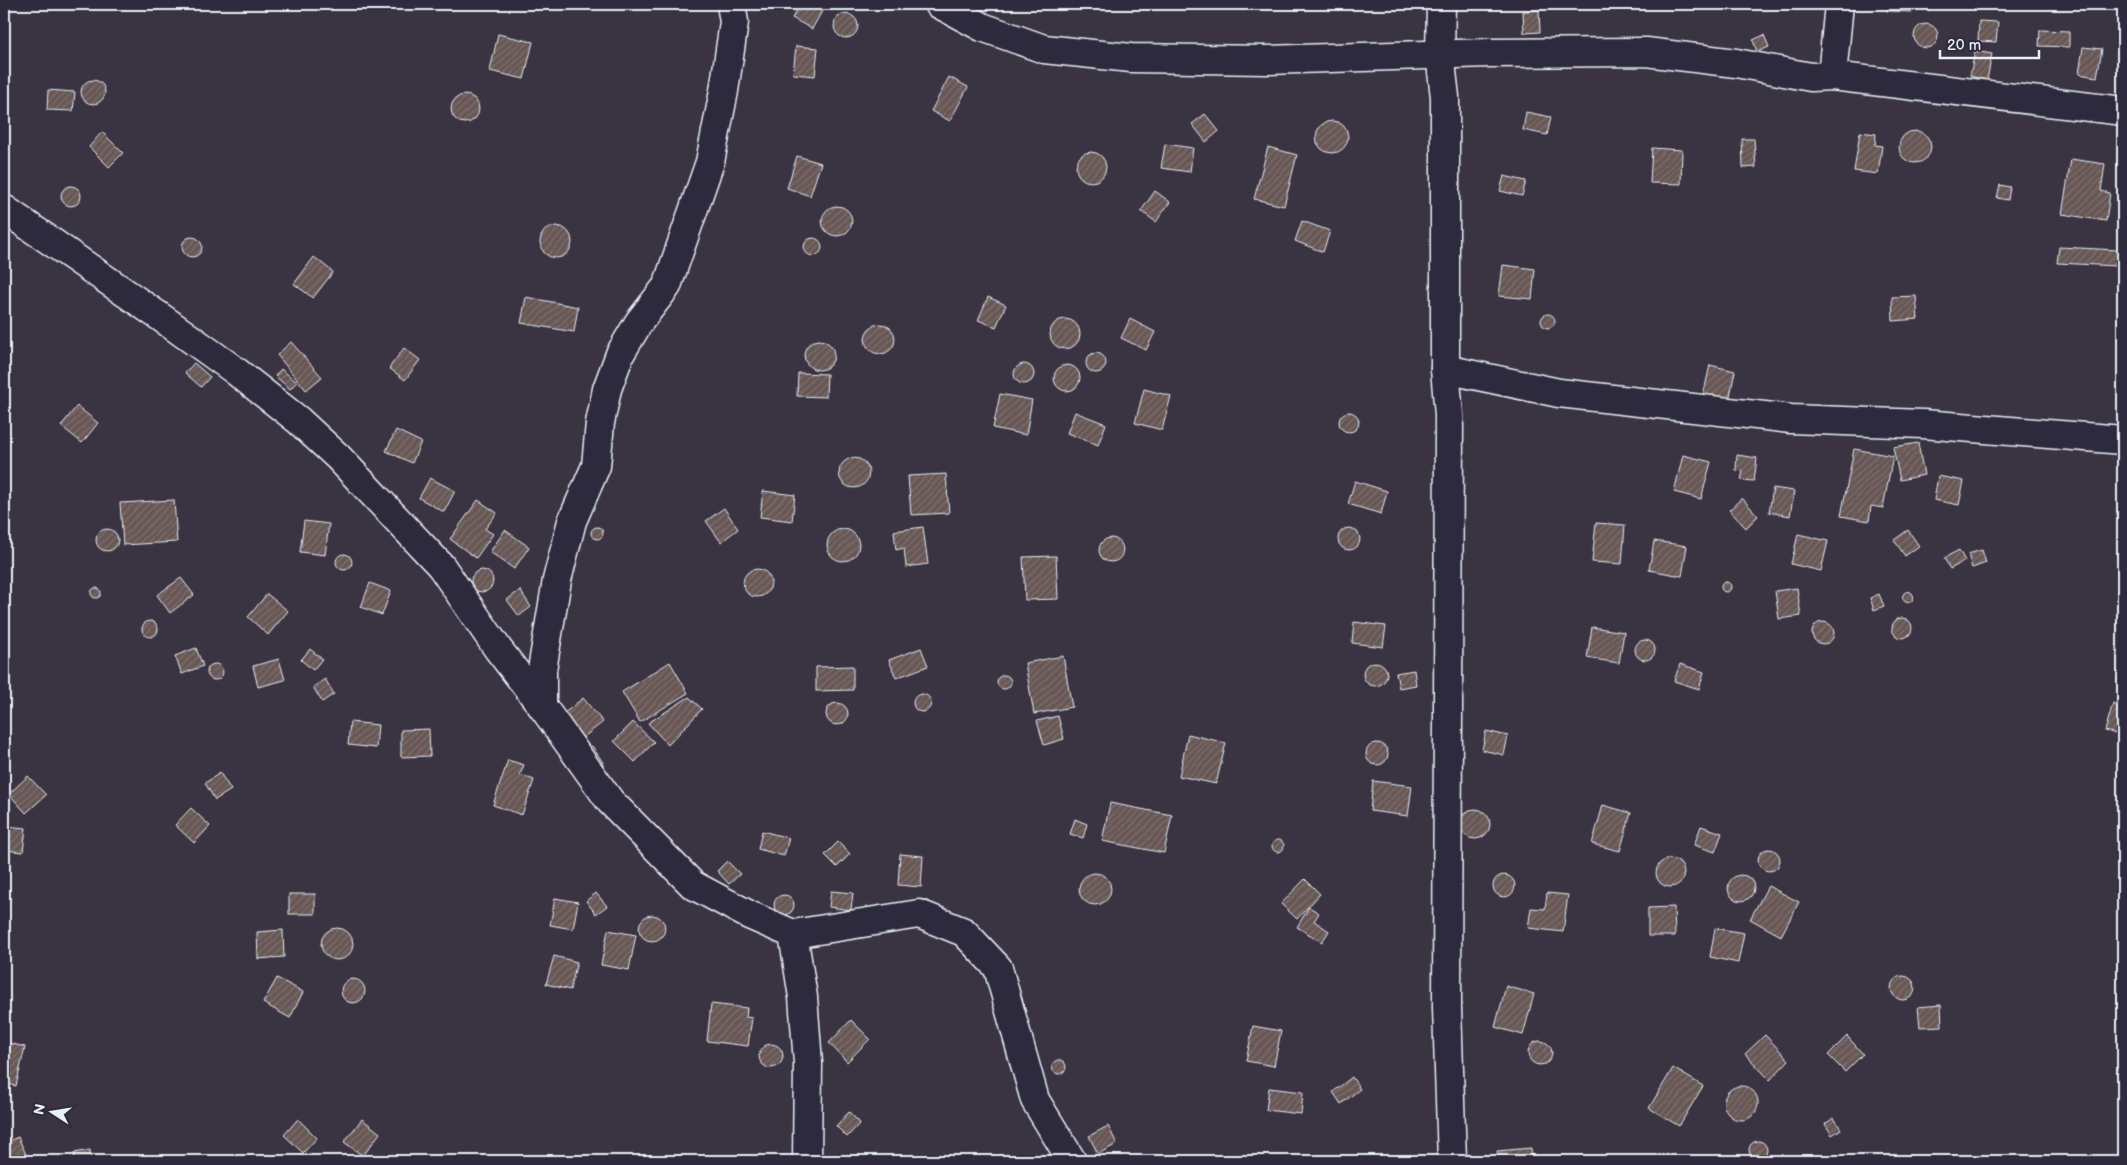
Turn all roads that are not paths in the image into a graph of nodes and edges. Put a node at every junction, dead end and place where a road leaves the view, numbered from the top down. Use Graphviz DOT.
graph roads {
  1 [pos="731,4"];
  2 [pos="939,4"];
  3 [pos="1440,4"];
  4 [pos="1838,4"];
  5 [pos="1440,54"];
  6 [pos="1832,76"];
  7 [pos="2123,111"];
  8 [pos="4,209"];
  9 [pos="1445,369"];
  10 [pos="2123,440"];
  11 [pos="542,706"];
  12 [pos="793,934"];
  13 [pos="807,1161"];
  14 [pos="1072,1161"];
  15 [pos="1452,1161"];
  1 -- 11 [label="street"];
  2 -- 5 [label="street"];
  3 -- 5 [label="street"];
  4 -- 6 [label="street"];
  5 -- 6 [label="street"];
  5 -- 9 [label="street"];
  6 -- 7 [label="street"];
  8 -- 11 [label="street"];
  9 -- 10 [label="street"];
  9 -- 15 [label="street"];
  11 -- 12 [label="street"];
  12 -- 13 [label="street"];
  12 -- 14 [label="street"];
}
